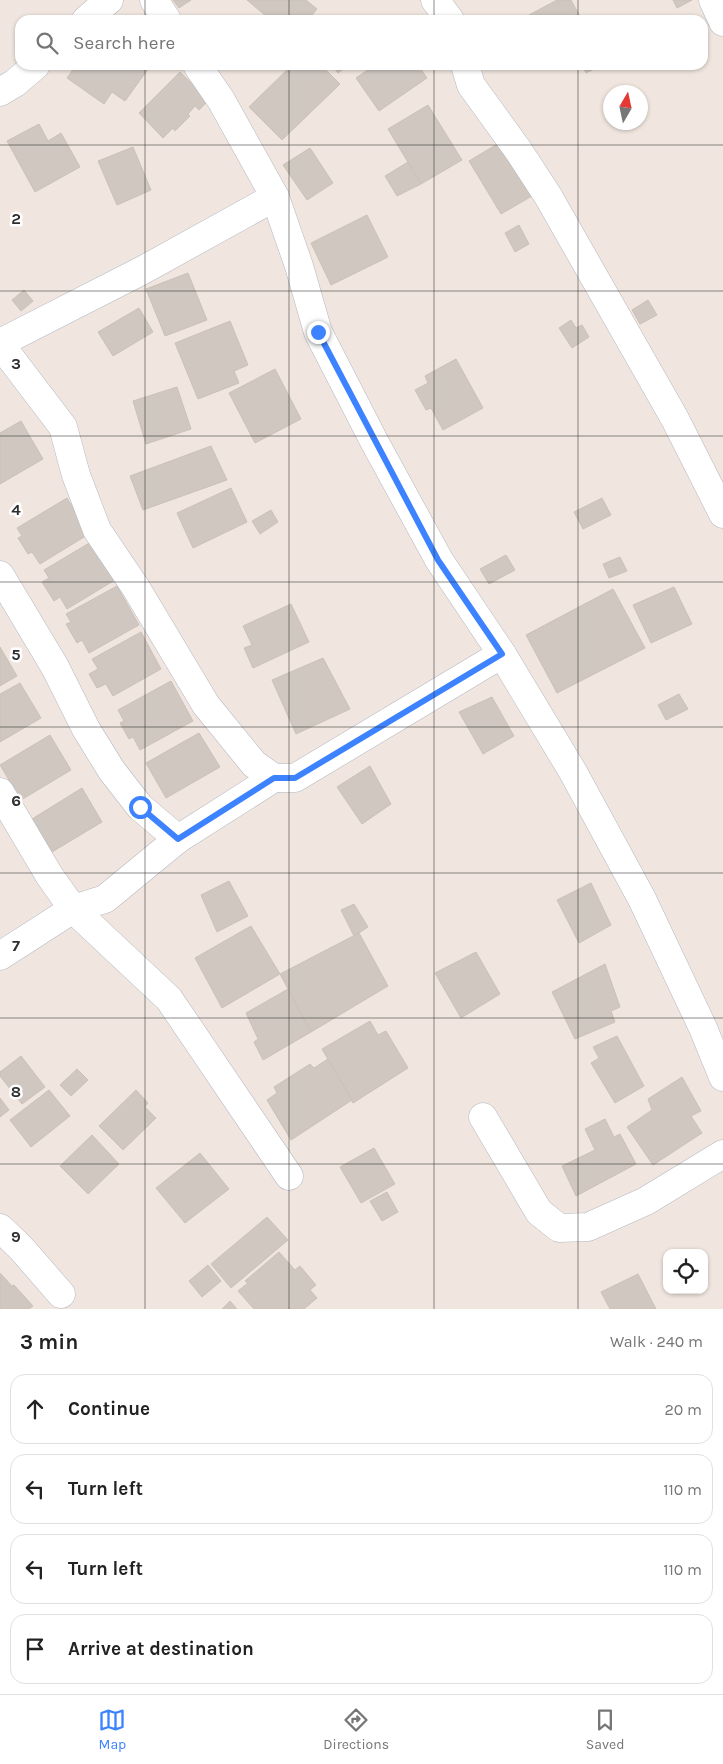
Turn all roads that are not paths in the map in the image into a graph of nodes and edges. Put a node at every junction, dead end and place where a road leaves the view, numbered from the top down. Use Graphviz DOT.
graph roads {
  1 [pos="109,0"];
  2 [pos="154,0"];
  3 [pos="435,0"];
  4 [pos="713,0"];
  5 [pos="92,15"];
  6 [pos="164,15"];
  7 [pos="446,15"];
  8 [pos="723,22"];
  9 [pos="30,70"];
  10 [pos="200,70"];
  11 [pos="466,70"];
  12 [pos="0,92"];
  13 [pos="275,197"];
  14 [pos="0,343"];
  15 [pos="723,514"];
  16 [pos="0,575"];
  17 [pos="502,654"];
  18 [pos="274,778"];
  19 [pos="0,792"];
  20 [pos="178,839"];
  21 [pos="73,909"];
  22 [pos="0,956"];
  23 [pos="713,1023"];
  24 [pos="723,1077"];
  25 [pos="483,1117"];
  26 [pos="723,1154"];
  27 [pos="288,1176"];
  28 [pos="0,1228"];
  29 [pos="61,1294"];
  1 -- 5 [label="street"];
  2 -- 6 [label="street"];
  3 -- 7 [label="street"];
  4 -- 8 [label="street"];
  9 -- 12 [label="street"];
  10 -- 13 [label="street"];
  11 -- 15 [label="street"];
  13 -- 14 [label="street"];
  13 -- 17 [label="street"];
  14 -- 18 [label="street"];
  16 -- 20 [label="street"];
  17 -- 18 [label="street"];
  17 -- 23 [label="street"];
  18 -- 20 [label="street"];
  19 -- 21 [label="street"];
  20 -- 21 [label="street"];
  21 -- 22 [label="street"];
  21 -- 27 [label="street"];
  23 -- 24 [label="street"];
  25 -- 26 [label="street"];
  28 -- 29 [label="street"];
}
